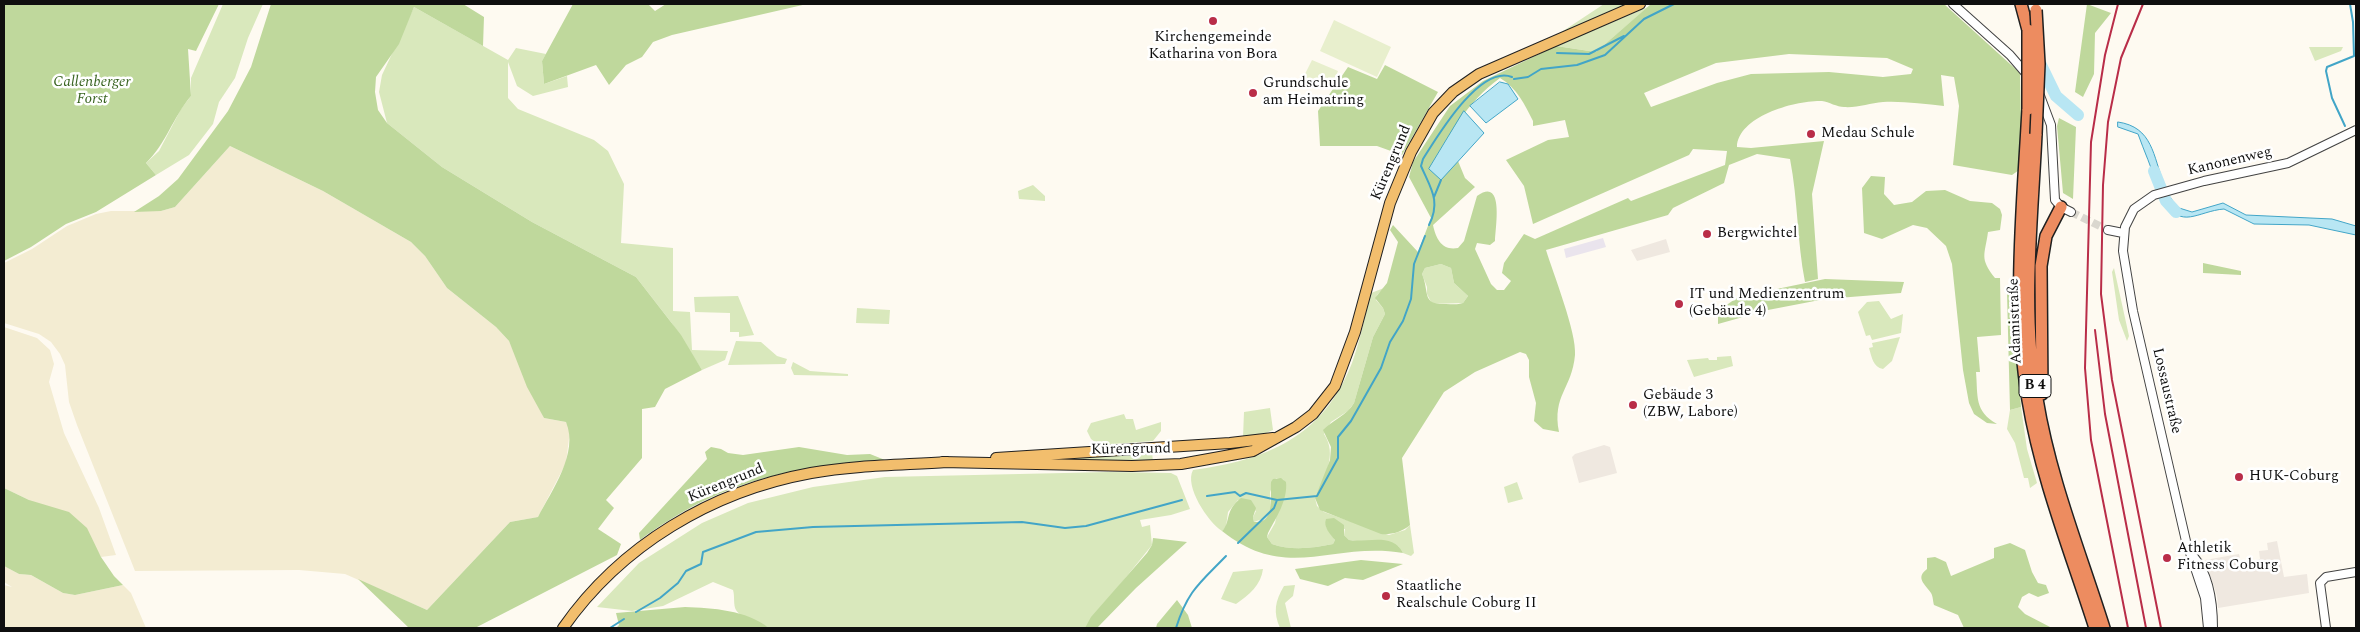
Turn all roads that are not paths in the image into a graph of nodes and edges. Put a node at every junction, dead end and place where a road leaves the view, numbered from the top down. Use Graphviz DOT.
graph roads {
  1 [pos="1640,4"];
  2 [pos="1953,4"];
  3 [pos="2021,4"];
  4 [pos="2034,5"];
  5 [pos="2028,30"];
  6 [pos="2356,130"];
  7 [pos="2031,134"];
  8 [pos="2066,209"];
  9 [pos="2108,230"];
  10 [pos="2124,233"];
  11 [pos="2043,433"];
  12 [pos="1284,434"];
  13 [pos="942,462"];
  14 [pos="2191,554"];
  15 [pos="2356,572"];
  16 [pos="563,628"];
  17 [pos="2095,628"];
  18 [pos="2104,628"];
  19 [pos="2208,628"];
  20 [pos="2213,628"];
  21 [pos="2326,628"];
  1 -- 12 [label="main road, Kürengrund"];
  2 -- 8 [label="street"];
  3 -- 5 [label="highway"];
  4 -- 5 [label="highway, Adamistraße / B 4"];
  4 -- 7 [label="highway, Adamistraße / B 4, bridge"];
  5 -- 7 [label="highway, Adamistraße / B 4, bridge"];
  6 -- 10 [label="street, Kanonenweg"];
  7 -- 11 [label="highway, Adamistraße / B 4"];
  7 -- 17 [label="highway, Adamistraße / B 4"];
  8 -- 11 [label="highway"];
  9 -- 10 [label="street"];
  10 -- 14 [label="street, Lossaustraße"];
  11 -- 18 [label="highway, Adamistraße / B 4"];
  12 -- 13 [label="main road, Kürengrund"];
  12 -- 13 [label="main road, Kürengrund"];
  13 -- 16 [label="main road, Kürengrund"];
  14 -- 19 [label="street, Lossaustraße"];
  14 -- 20 [label="street, Lossaustraße"];
  15 -- 21 [label="street"];
}
